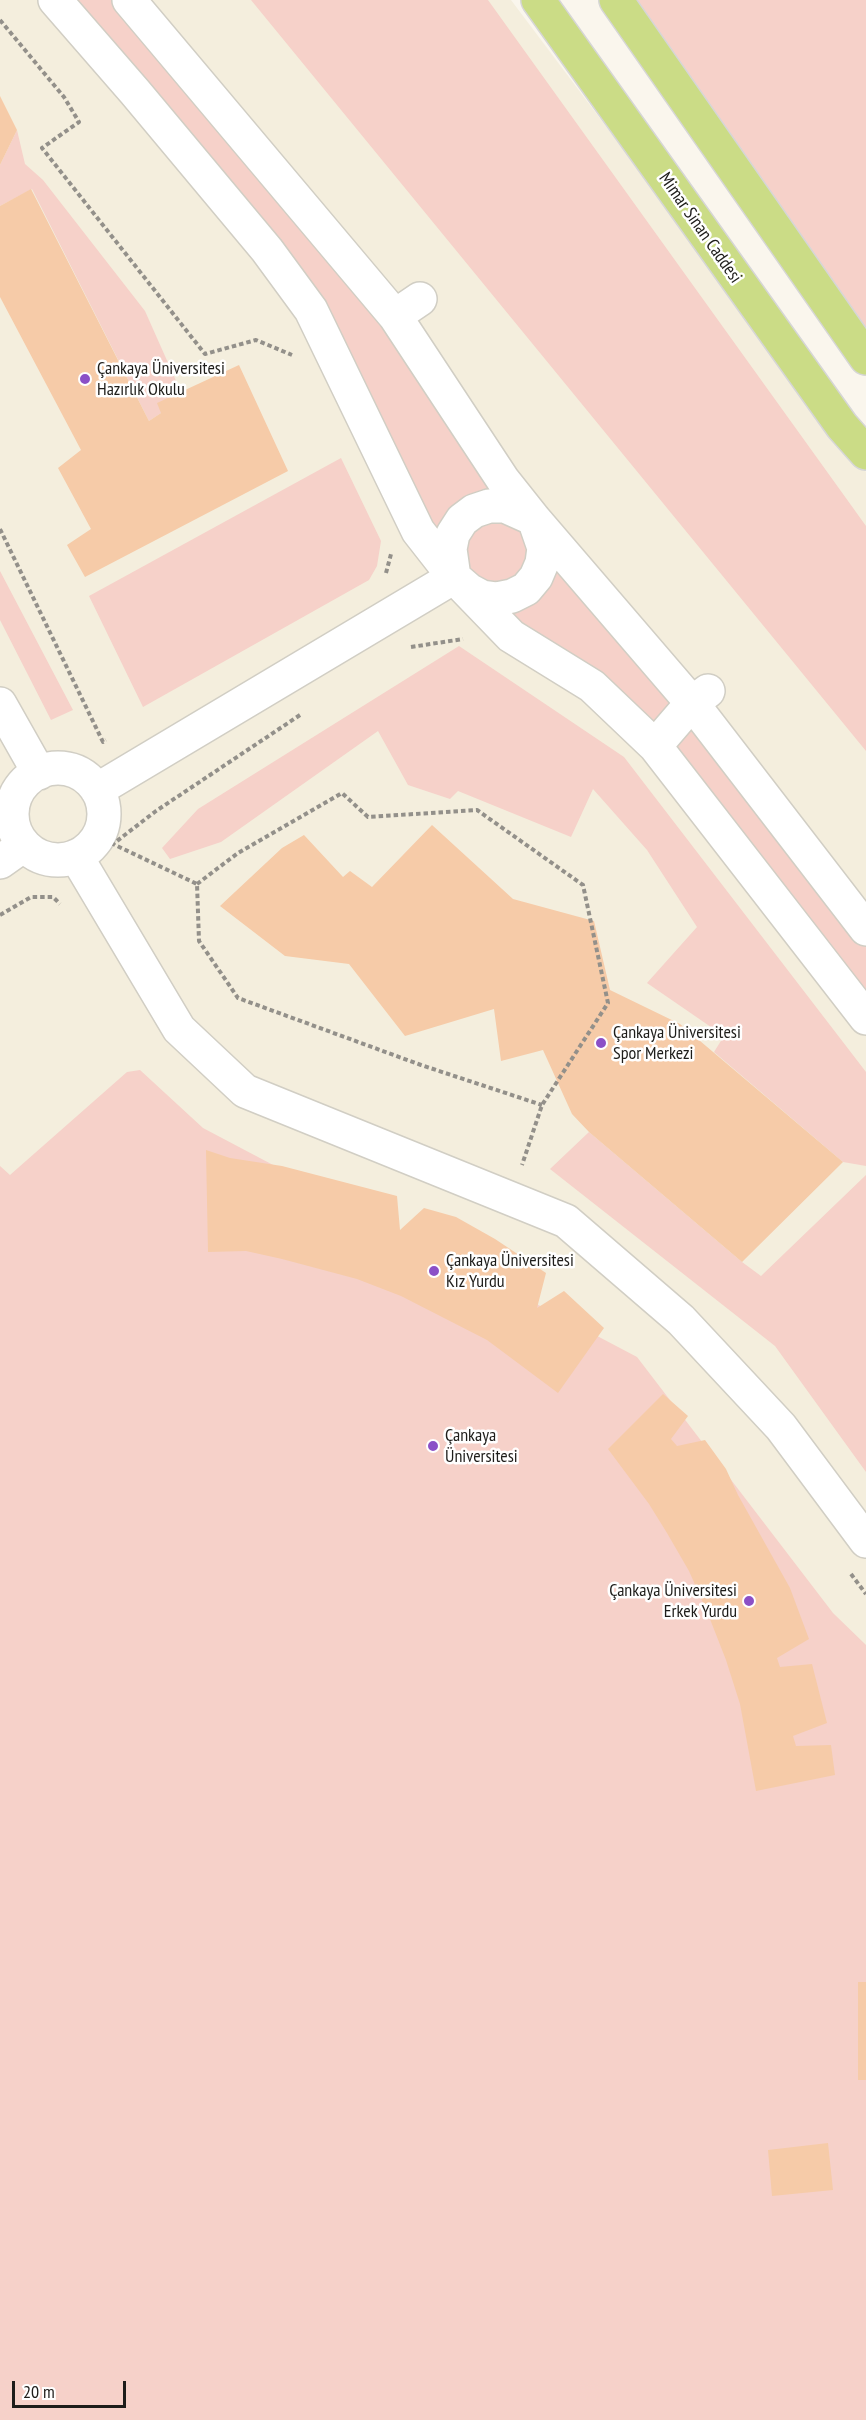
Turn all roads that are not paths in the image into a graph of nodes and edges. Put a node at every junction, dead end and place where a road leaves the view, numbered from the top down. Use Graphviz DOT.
graph roads {
  1 [pos="55,0"];
  2 [pos="129,0"];
  3 [pos="538,0"];
  4 [pos="616,0"];
  5 [pos="866,358"];
  6 [pos="866,453"];
  7 [pos="534,519"];
  8 [pos="454,577"];
  9 [pos="700,697"];
  10 [pos="0,704"];
  11 [pos="655,746"];
  12 [pos="39,773"];
  13 [pos="97,790"];
  14 [pos="4,801"];
  15 [pos="12,854"];
  16 [pos="76,856"];
  17 [pos="866,929"];
  18 [pos="866,1018"];
  19 [pos="866,1541"];
  1 -- 8 [label="street"];
  2 -- 7 [label="street"];
  3 -- 6 [label="main road, Mimar Sinan Caddesi"];
  4 -- 5 [label="main road"];
  7 -- 8 [label="street"];
  7 -- 8 [label="street"];
  7 -- 9 [label="street"];
  8 -- 11 [label="street"];
  8 -- 13 [label="street"];
  9 -- 11 [label="street"];
  9 -- 17 [label="street"];
  10 -- 12 [label="street"];
  11 -- 18 [label="street"];
  12 -- 13 [label="street"];
  12 -- 14 [label="street"];
  13 -- 16 [label="street"];
  14 -- 15 [label="street"];
  15 -- 16 [label="street"];
  16 -- 19 [label="street"];
}
